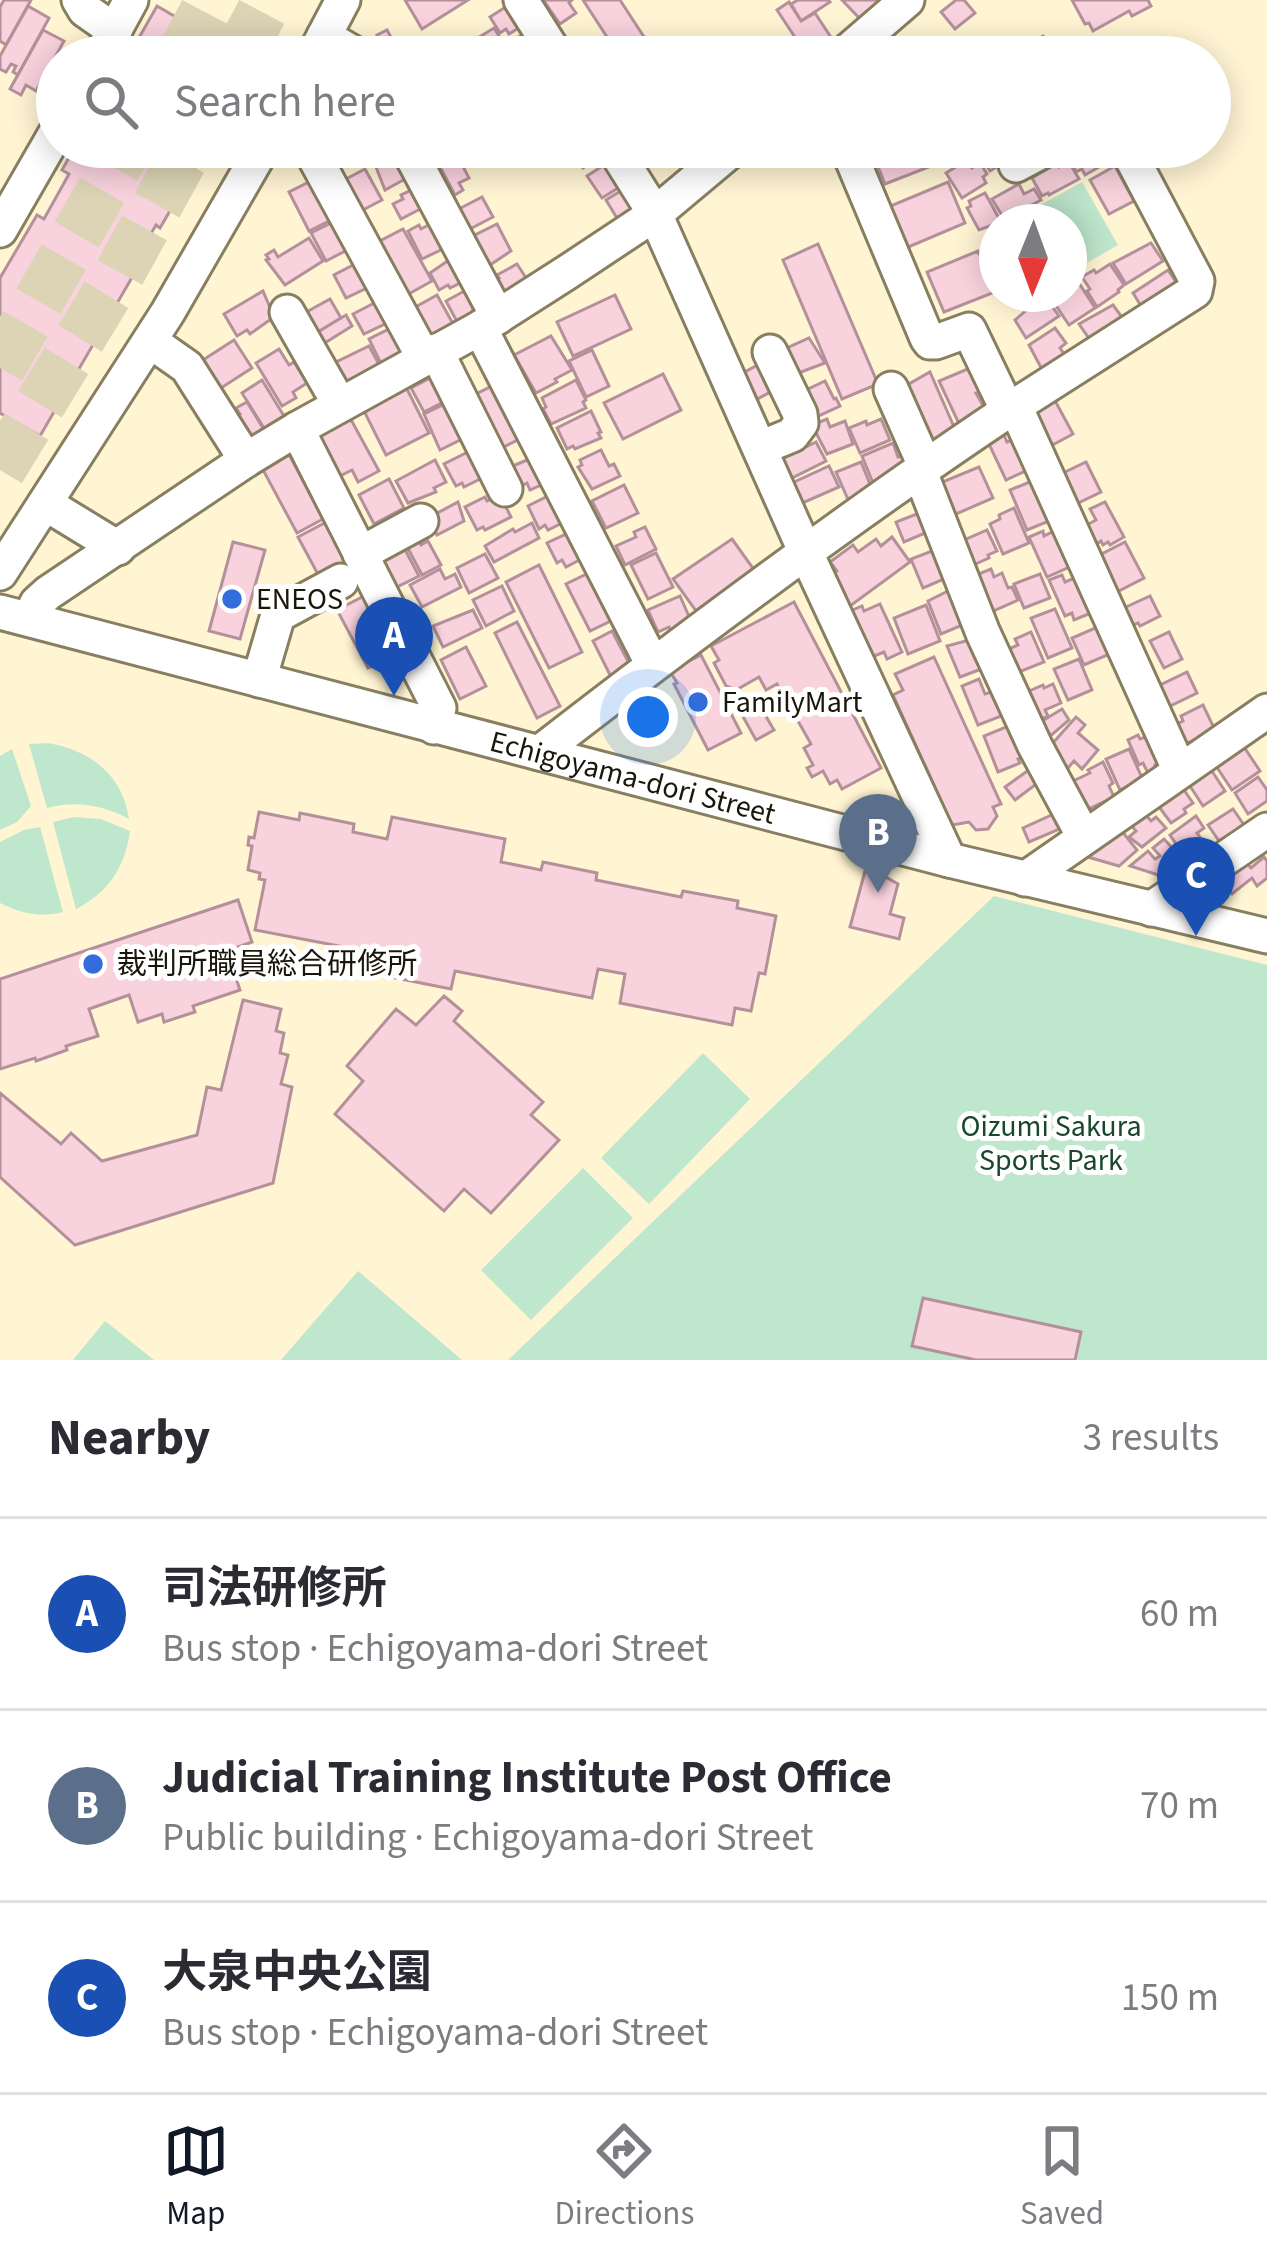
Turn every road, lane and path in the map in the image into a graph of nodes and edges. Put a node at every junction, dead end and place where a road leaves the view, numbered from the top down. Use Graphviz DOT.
graph roads {
  1 [pos="79,0"];
  2 [pos="131,0"];
  3 [pos="343,0"];
  4 [pos="521,0"];
  5 [pos="907,0"];
  6 [pos="102,36"];
  7 [pos="111,36"];
  8 [pos="324,36"];
  9 [pos="544,36"];
  10 [pos="865,36"];
  11 [pos="36,167"];
  12 [pos="251,168"];
  13 [pos="321,168"];
  14 [pos="417,168"];
  15 [pos="626,168"];
  16 [pos="710,168"];
  17 [pos="856,168"];
  18 [pos="1137,168"];
  19 [pos="655,214"];
  20 [pos="0,230"];
  21 [pos="287,312"];
  22 [pos="489,322"];
  23 [pos="150,340"];
  24 [pos="770,352"];
  25 [pos="430,354"];
  26 [pos="891,389"];
  27 [pos="340,405"];
  28 [pos="1011,409"];
  29 [pos="297,429"];
  30 [pos="760,448"];
  31 [pos="246,460"];
  32 [pos="923,470"];
  33 [pos="505,489"];
  34 [pos="46,504"];
  35 [pos="421,520"];
  36 [pos="118,548"];
  37 [pos="806,553"];
  38 [pos="351,567"];
  39 [pos="0,573"];
  40 [pos="14,616"];
  41 [pos="653,665"];
  42 [pos="259,680"];
  43 [pos="1267,711"];
  44 [pos="434,727"];
  45 [pos="539,753"];
  46 [pos="1180,771"];
  47 [pos="1267,830"];
  48 [pos="1084,837"];
  49 [pos="949,860"];
  50 [pos="1024,879"];
  51 [pos="1151,909"];
  52 [pos="1267,936"];
  1 -- 6 [label="street"];
  2 -- 7 [label="street"];
  3 -- 8 [label="street"];
  4 -- 9 [label="street"];
  5 -- 10 [label="street"];
  11 -- 20 [label="street"];
  12 -- 23 [label="street"];
  13 -- 25 [label="street"];
  14 -- 22 [label="street"];
  15 -- 19 [label="street"];
  16 -- 19 [label="street"];
  17 -- 28 [label="street"];
  18 -- 28 [label="street"];
  19 -- 22 [label="street"];
  19 -- 30 [label="street"];
  21 -- 27 [label="street"];
  22 -- 25 [label="street"];
  22 -- 41 [label="street"];
  23 -- 31 [label="street"];
  23 -- 34 [label="street"];
  24 -- 30 [label="street"];
  25 -- 27 [label="street"];
  25 -- 33 [label="street"];
  26 -- 32 [label="street"];
  27 -- 29 [label="street"];
  28 -- 32 [label="street"];
  28 -- 46 [label="street"];
  29 -- 31 [label="street"];
  29 -- 38 [label="street"];
  30 -- 37 [label="street"];
  31 -- 36 [label="street"];
  32 -- 37 [label="street"];
  32 -- 48 [label="street"];
  34 -- 36 [label="street"];
  34 -- 39 [label="street"];
  35 -- 38 [label="street"];
  36 -- 40 [label="street"];
  37 -- 41 [label="street"];
  37 -- 49 [label="street"];
  38 -- 42 [label="street"];
  38 -- 44 [label="street"];
  40 -- 42 [label="street, Echigoyama-dori Street"];
  41 -- 45 [label="street"];
  42 -- 44 [label="street, Echigoyama-dori Street"];
  43 -- 46 [label="street"];
  44 -- 45 [label="street, Echigoyama-dori Street"];
  45 -- 49 [label="street, Echigoyama-dori Street"];
  46 -- 48 [label="street"];
  47 -- 51 [label="street"];
  48 -- 50 [label="street"];
  49 -- 50 [label="street, Echigoyama-dori Street"];
  50 -- 51 [label="street, Echigoyama-dori Street"];
  51 -- 52 [label="street, Echigoyama-dori Street"];
}
